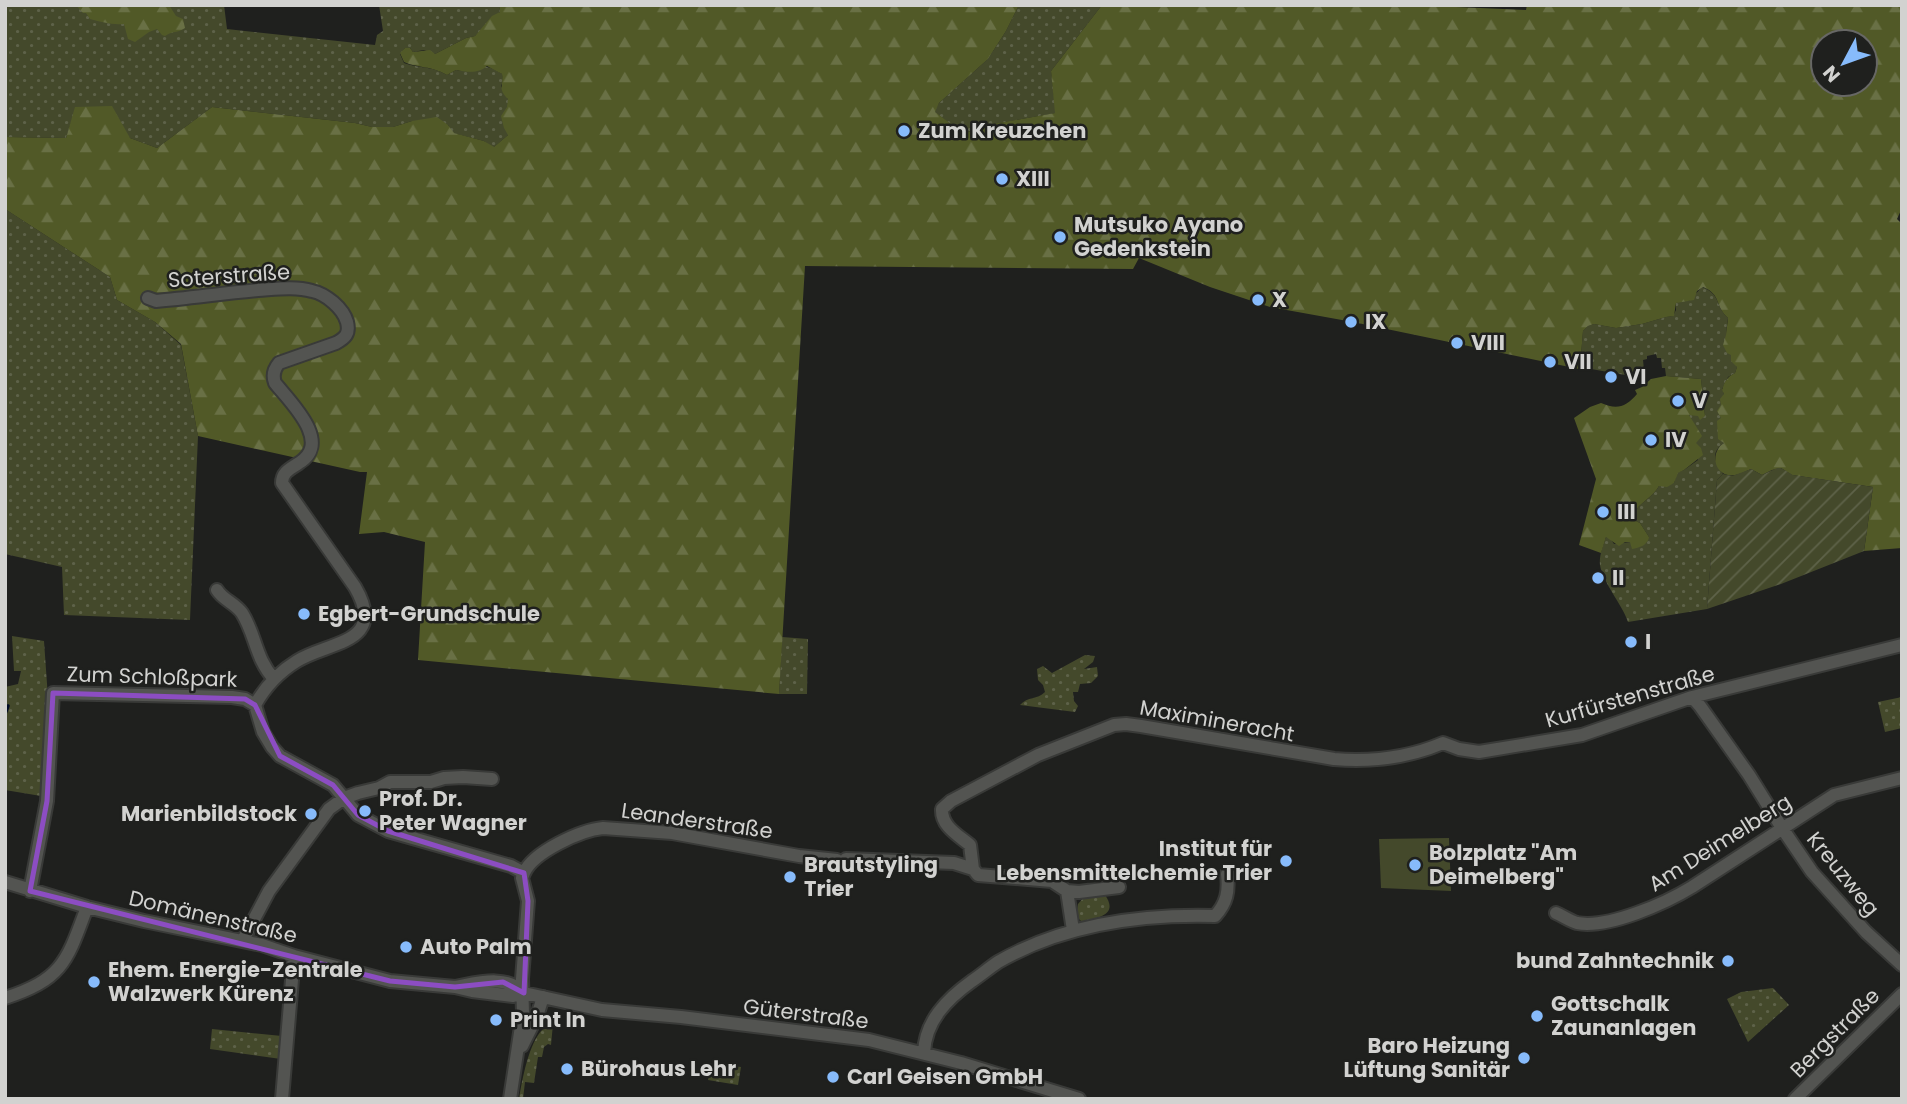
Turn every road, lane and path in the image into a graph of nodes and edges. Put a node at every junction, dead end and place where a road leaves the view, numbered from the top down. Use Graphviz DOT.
graph roads {
  1 [pos="148,298"];
  2 [pos="217,590"];
  3 [pos="1902,645"];
  4 [pos="274,679"];
  5 [pos="1692,697"];
  6 [pos="255,705"];
  7 [pos="1368,761"];
  8 [pos="1902,778"];
  9 [pos="492,779"];
  10 [pos="344,799"];
  11 [pos="1782,828"];
  12 [pos="973,869"];
  13 [pos="524,873"];
  14 [pos="1227,874"];
  15 [pos="5,882"];
  16 [pos="1119,887"];
  17 [pos="30,891"];
  18 [pos="1067,891"];
  19 [pos="87,907"];
  20 [pos="1556,913"];
  21 [pos="1073,930"];
  22 [pos="243,940"];
  23 [pos="294,956"];
  24 [pos="1902,965"];
  25 [pos="524,993"];
  26 [pos="1902,994"];
  27 [pos="543,997"];
  28 [pos="5,998"];
  29 [pos="923,1053"];
  30 [pos="515,1062"];
  31 [pos="282,1099"];
  32 [pos="510,1099"];
  33 [pos="1079,1099"];
  34 [pos="1795,1099"];
  1 -- 4 [label="street, Soterstraße"];
  2 -- 4 [label="street, Zum Schloßpark"];
  3 -- 5 [label="street, Kurfürstenstraße"];
  4 -- 6 [label="street, Soterstraße"];
  5 -- 7 [label="street, Kurfürstenstraße"];
  5 -- 11 [label="street, Kreuzweg"];
  6 -- 10 [label="street, Zum Schloßpark"];
  6 -- 17 [label="street, Zum Schloßpark"];
  7 -- 12 [label="street, Maximineracht"];
  8 -- 11 [label="street, Am Deimelberg"];
  9 -- 10 [label="street"];
  10 -- 13 [label="street, Zum Schloßpark"];
  10 -- 22 [label="street"];
  11 -- 20 [label="street, Am Deimelberg"];
  11 -- 24 [label="street, Kreuzweg"];
  12 -- 13 [label="street, Leanderstraße"];
  12 -- 18 [label="street"];
  13 -- 25 [label="street"];
  14 -- 21 [label="street"];
  15 -- 17 [label="street, Domänenstraße"];
  16 -- 18 [label="street"];
  17 -- 19 [label="street, Domänenstraße"];
  18 -- 21 [label="street"];
  19 -- 22 [label="street, Domänenstraße"];
  19 -- 28 [label="street"];
  21 -- 29 [label="street"];
  22 -- 23 [label="street, Domänenstraße"];
  23 -- 25 [label="street, Domänenstraße"];
  23 -- 31 [label="street"];
  25 -- 27 [label="street, Güterstraße"];
  25 -- 30 [label="street"];
  26 -- 34 [label="street, Bergstraße"];
  27 -- 29 [label="street, Güterstraße"];
  27 -- 30 [label="street"];
  29 -- 33 [label="street, Güterstraße"];
  30 -- 32 [label="street"];
}
